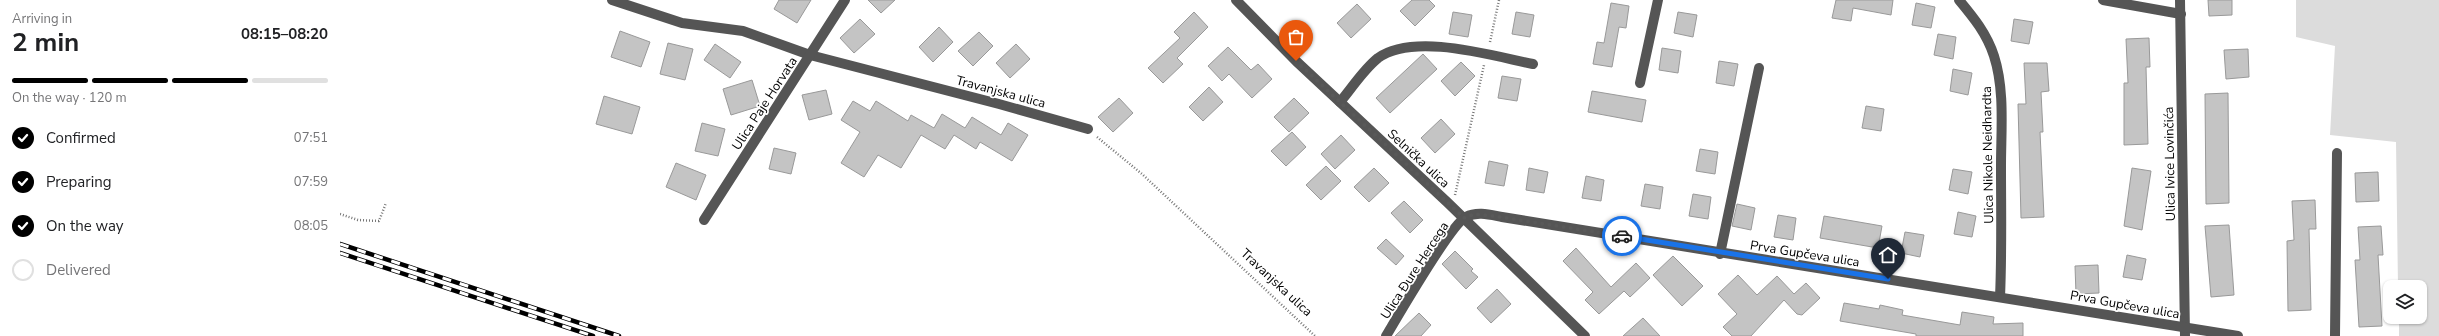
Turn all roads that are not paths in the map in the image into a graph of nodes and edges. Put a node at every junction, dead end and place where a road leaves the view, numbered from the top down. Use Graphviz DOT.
graph roads {
  1 [pos="612,0"];
  2 [pos="845,0"];
  3 [pos="1236,0"];
  4 [pos="1658,0"];
  5 [pos="1959,0"];
  6 [pos="2103,0"];
  7 [pos="2180,0"];
  8 [pos="2181,14"];
  9 [pos="810,56"];
  10 [pos="1533,64"];
  11 [pos="1759,68"];
  12 [pos="1640,83"];
  13 [pos="1340,102"];
  14 [pos="1088,130"];
  15 [pos="2336,153"];
  16 [pos="1464,218"];
  17 [pos="704,220"];
  18 [pos="1720,254"];
  19 [pos="2000,297"];
  20 [pos="2185,332"];
  21 [pos="1386,336"];
  22 [pos="1585,336"];
  23 [pos="2238,336"];
  24 [pos="2335,336"];
  1 -- 9 [label="street, Travanjska ulica"];
  2 -- 9 [label="street, Ulica Paje Horvata"];
  3 -- 13 [label="street, Selnička ulica"];
  4 -- 12 [label="street"];
  5 -- 19 [label="street, Ulica Nikole Neidhardta"];
  6 -- 8 [label="street"];
  7 -- 8 [label="street, Ulica Ivice Lovinčića"];
  8 -- 20 [label="street, Ulica Ivice Lovinčića"];
  9 -- 14 [label="street, Travanjska ulica"];
  9 -- 17 [label="street, Ulica Paje Horvata"];
  10 -- 13 [label="street"];
  11 -- 18 [label="street"];
  13 -- 16 [label="street, Selnička ulica"];
  15 -- 24 [label="street"];
  16 -- 18 [label="street, Prva Gupčeva ulica"];
  16 -- 21 [label="street, Ulica Đure Hercega"];
  16 -- 22 [label="street, Selnička ulica"];
  18 -- 19 [label="street, Prva Gupčeva ulica"];
  19 -- 20 [label="street, Prva Gupčeva ulica"];
  20 -- 23 [label="street, Prva Gupčeva ulica"];
}
